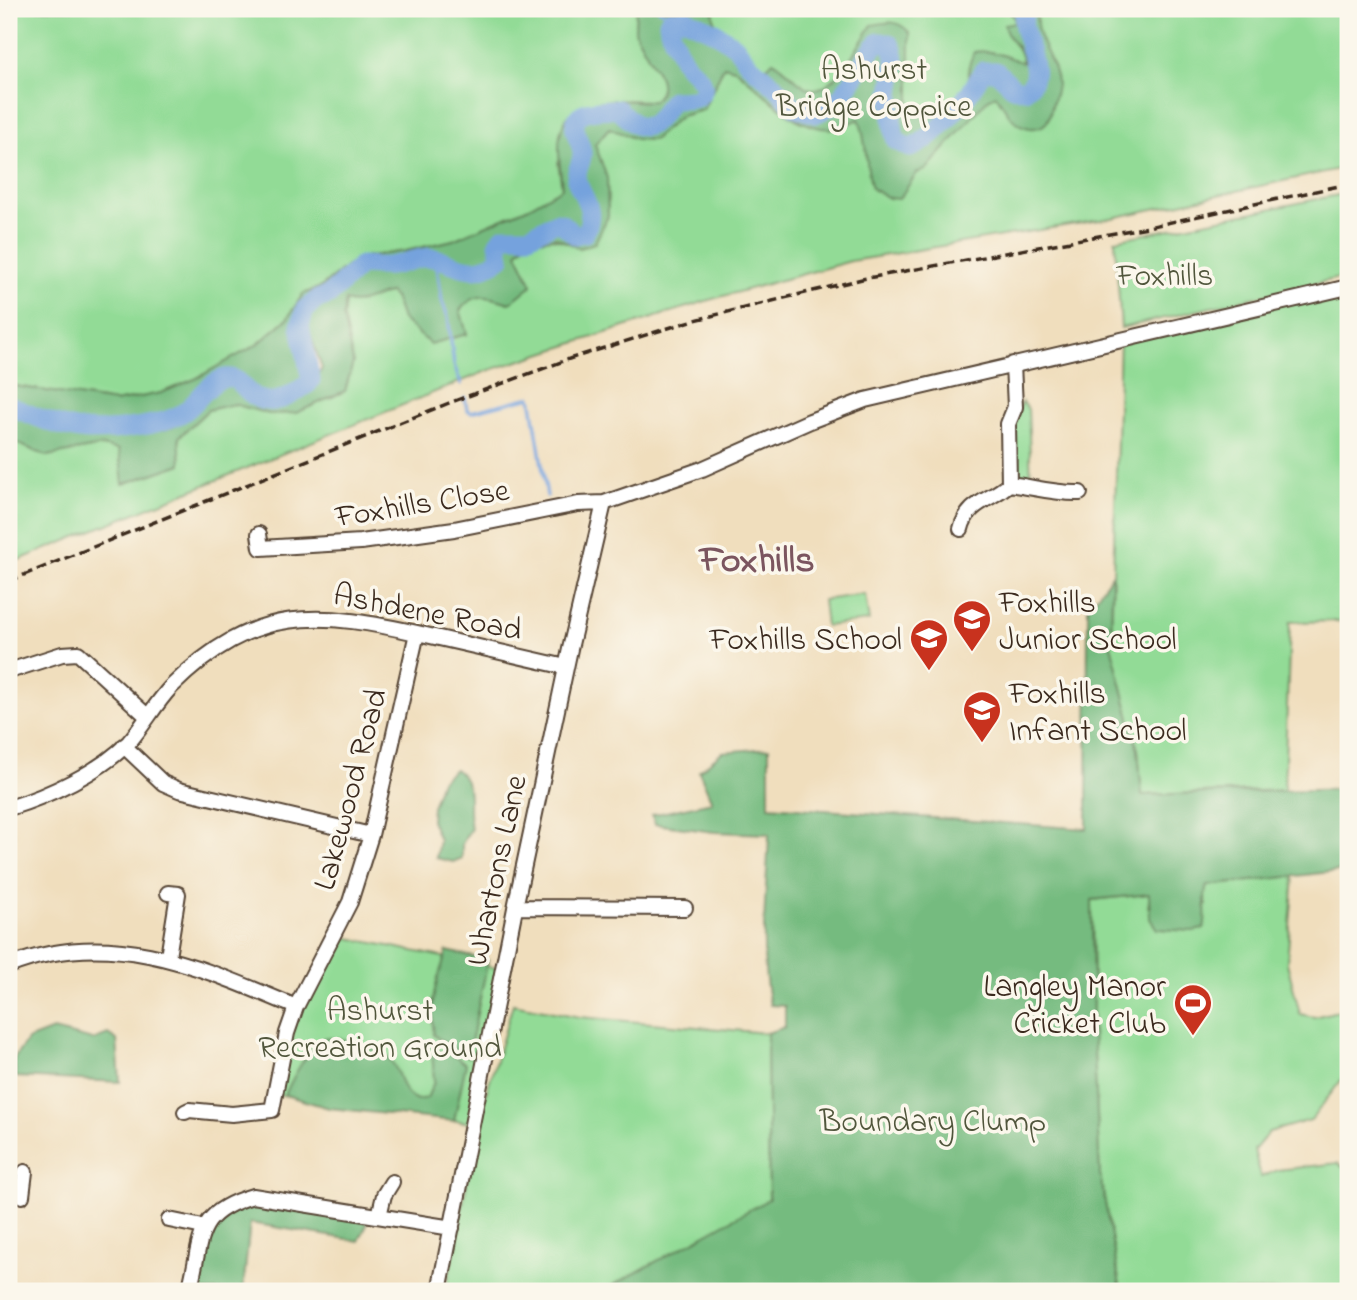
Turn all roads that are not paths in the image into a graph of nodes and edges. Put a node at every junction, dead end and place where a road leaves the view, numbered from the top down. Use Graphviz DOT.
graph roads {
  1 [pos="1348,286"];
  2 [pos="1013,364"];
  3 [pos="1009,484"];
  4 [pos="1080,494"];
  5 [pos="604,503"];
  6 [pos="961,529"];
  7 [pos="259,534"];
  8 [pos="418,633"];
  9 [pos="566,667"];
  10 [pos="9,670"];
  11 [pos="148,717"];
  12 [pos="124,746"];
  13 [pos="9,808"];
  14 [pos="371,835"];
  15 [pos="177,894"];
  16 [pos="515,906"];
  17 [pos="685,908"];
  18 [pos="167,957"];
  19 [pos="9,966"];
  20 [pos="296,1007"];
  21 [pos="184,1112"];
  22 [pos="391,1182"];
  23 [pos="379,1216"];
  24 [pos="169,1220"];
  25 [pos="203,1227"];
  26 [pos="452,1228"];
  27 [pos="189,1291"];
  28 [pos="439,1291"];
  1 -- 2 [label="street"];
  2 -- 3 [label="street"];
  2 -- 5 [label="street"];
  3 -- 4 [label="street"];
  3 -- 6 [label="street"];
  5 -- 7 [label="street, Foxhills Close"];
  5 -- 9 [label="street, Whartons Lane"];
  8 -- 9 [label="street, Ashdene Road"];
  8 -- 11 [label="street, Ashdene Road"];
  8 -- 14 [label="street, Lakewood Road"];
  9 -- 16 [label="street, Whartons Lane"];
  10 -- 11 [label="street"];
  11 -- 12 [label="street, Ashdene Road"];
  12 -- 13 [label="street, Ashdene Road"];
  12 -- 14 [label="street"];
  14 -- 20 [label="street, Lakewood Road"];
  15 -- 18 [label="street"];
  16 -- 17 [label="street"];
  16 -- 26 [label="street, Whartons Lane"];
  18 -- 19 [label="street"];
  18 -- 20 [label="street"];
  20 -- 21 [label="street, Lakewood Road"];
  22 -- 23 [label="street"];
  23 -- 25 [label="street"];
  23 -- 26 [label="street"];
  24 -- 25 [label="street"];
  25 -- 27 [label="street"];
  26 -- 28 [label="street, Whartons Lane"];
}
